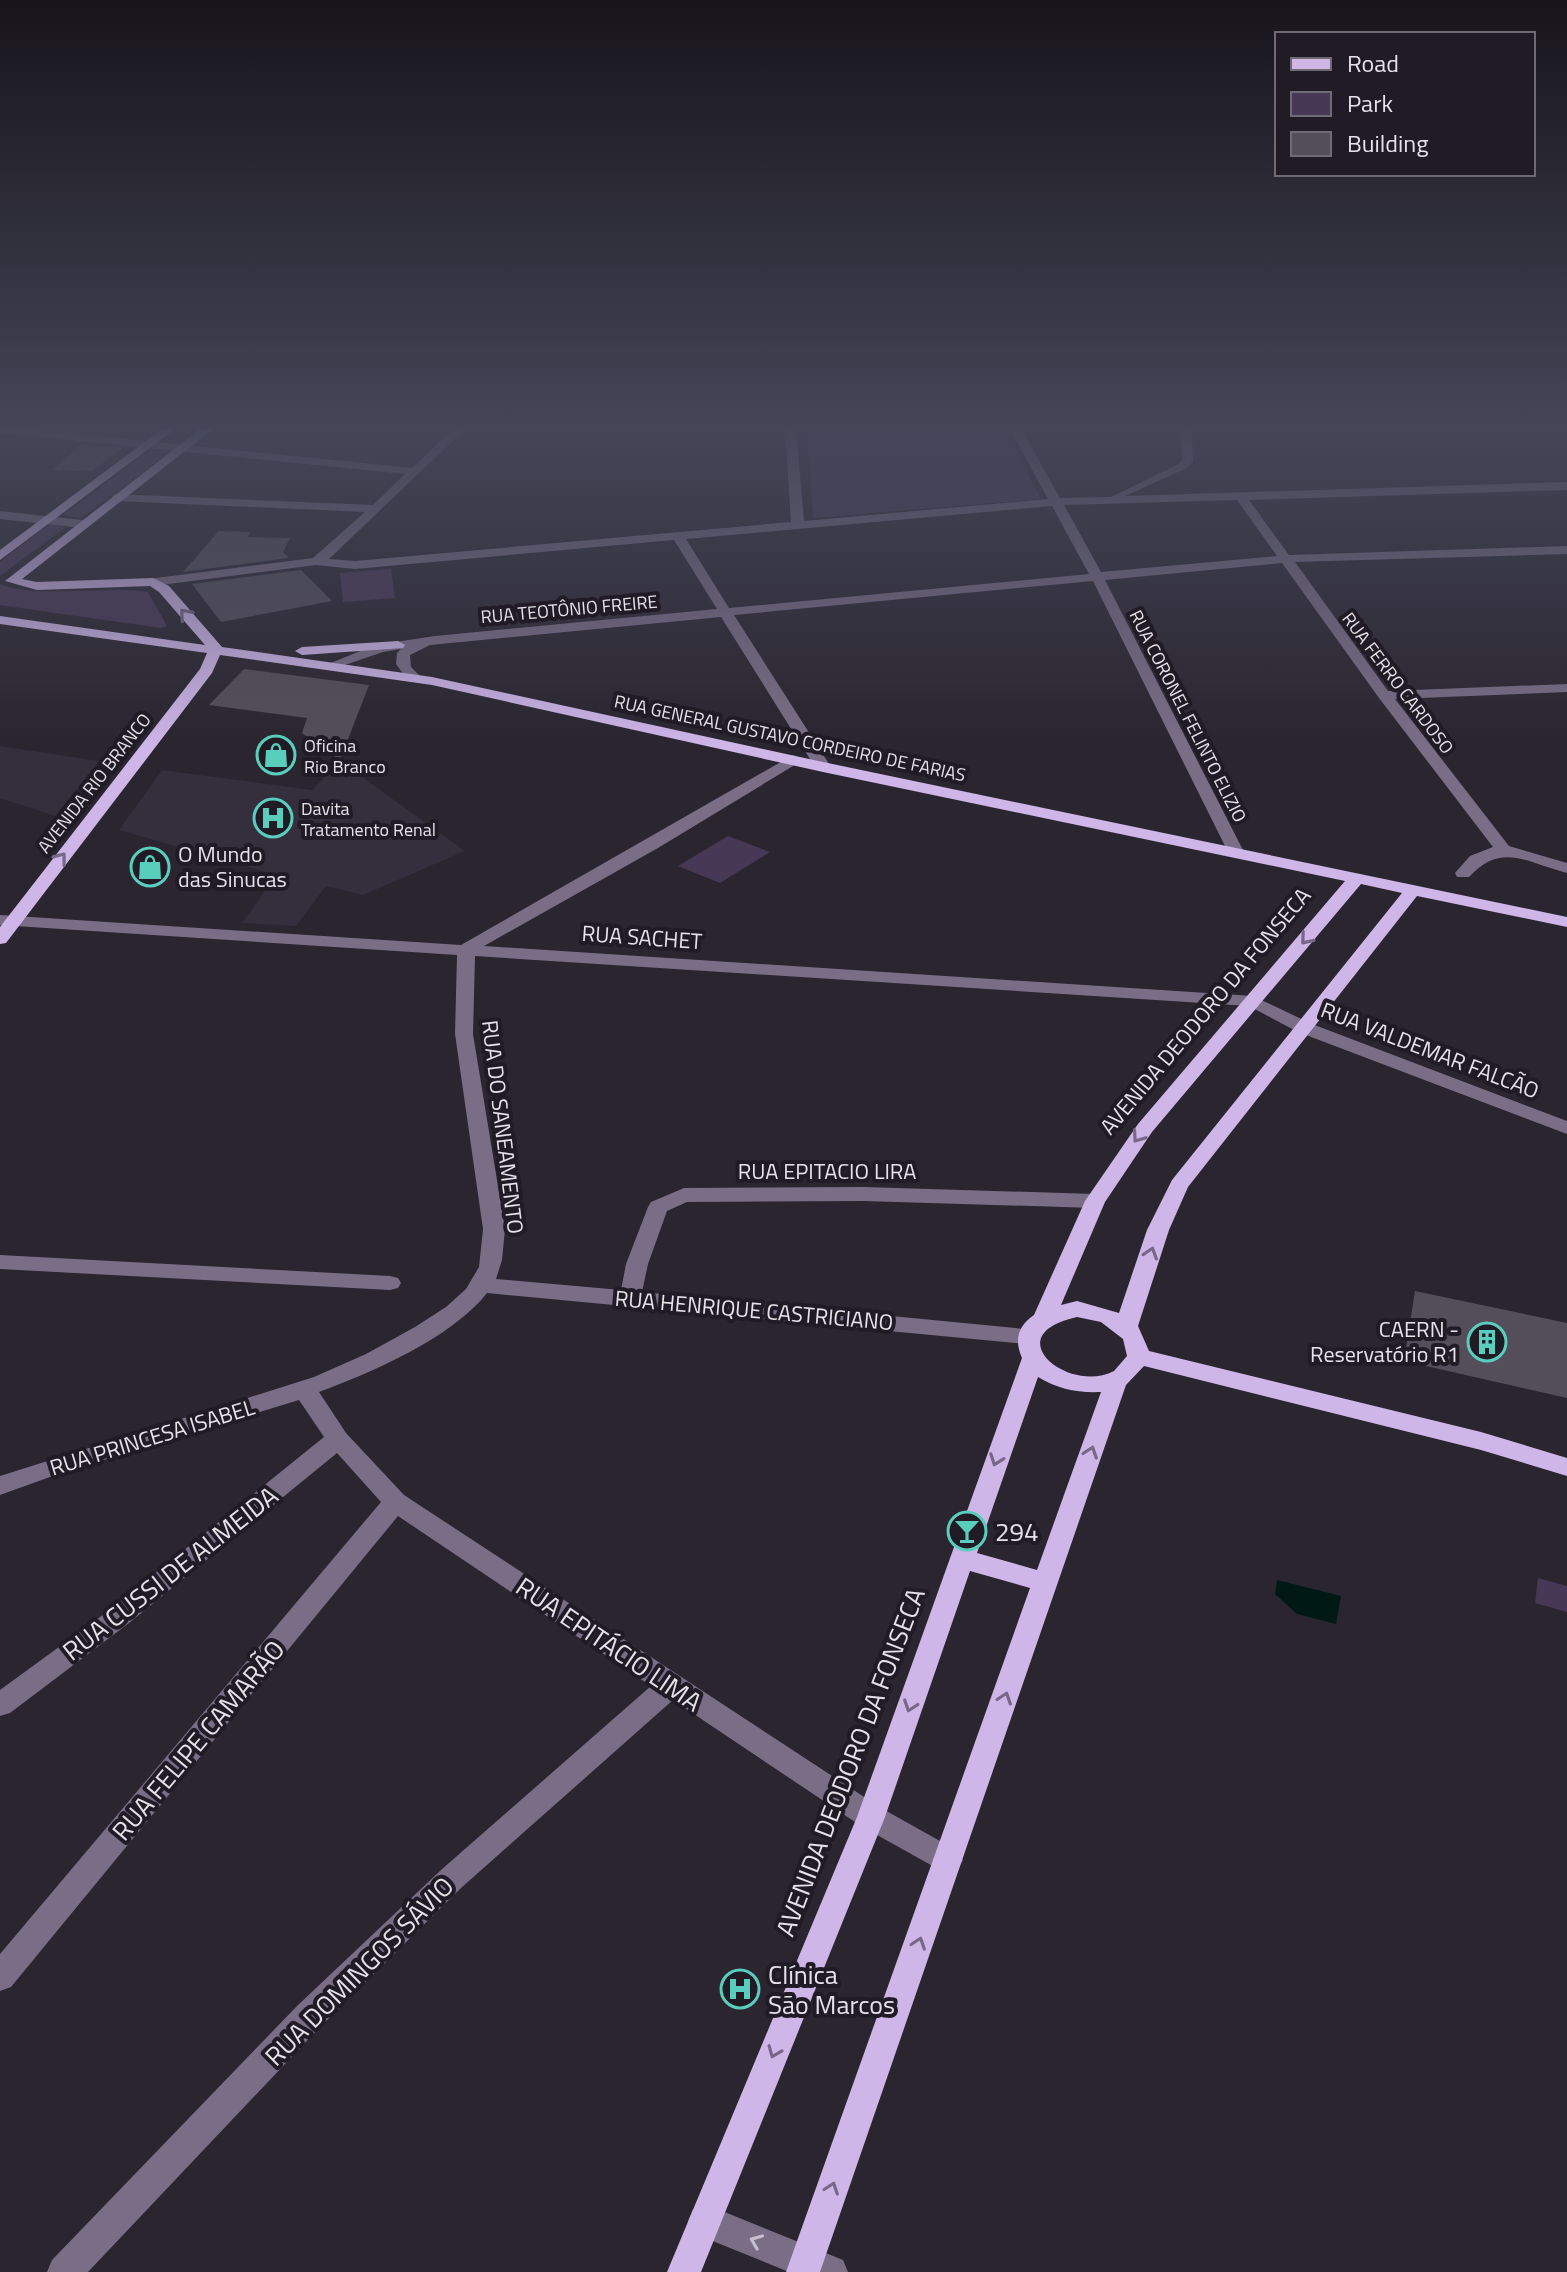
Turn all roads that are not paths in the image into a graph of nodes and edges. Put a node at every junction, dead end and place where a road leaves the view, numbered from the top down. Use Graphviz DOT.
graph roads {
  1 [pos="29,535"];
  2 [pos="69,535"];
  3 [pos="349,535"];
  4 [pos="702,535"];
  5 [pos="1075,535"];
  6 [pos="1267,535"];
  7 [pos="678,537"];
  8 [pos="1567,550"];
  9 [pos="0,556"];
  10 [pos="1283,559"];
  11 [pos="316,561"];
  12 [pos="1098,578"];
  13 [pos="153,582"];
  14 [pos="10,585"];
  15 [pos="729,613"];
  16 [pos="0,620"];
  17 [pos="435,640"];
  18 [pos="398,645"];
  19 [pos="216,649"];
  20 [pos="249,653"];
  21 [pos="333,665"];
  22 [pos="415,678"];
  23 [pos="1567,688"];
  24 [pos="1384,695"];
  25 [pos="793,760"];
  26 [pos="823,767"];
  27 [pos="1503,849"];
  28 [pos="1236,852"];
  29 [pos="1567,868"];
  30 [pos="1463,873"];
  31 [pos="1356,879"];
  32 [pos="1412,891"];
  33 [pos="7,920"];
  34 [pos="1567,922"];
  35 [pos="0,939"];
  36 [pos="466,949"];
  37 [pos="1253,1001"];
  38 [pos="1277,1015"];
  39 [pos="1305,1028"];
  40 [pos="1567,1128"];
  41 [pos="1095,1201"];
  42 [pos="0,1262"];
  43 [pos="390,1283"];
  44 [pos="482,1285"];
  45 [pos="630,1299"];
  46 [pos="1045,1316"];
  47 [pos="1126,1327"];
  48 [pos="1030,1348"];
  49 [pos="1138,1356"];
  50 [pos="1116,1381"];
  51 [pos="304,1389"];
  52 [pos="338,1439"];
  53 [pos="1481,1441"];
  54 [pos="1567,1454"];
  55 [pos="1567,1467"];
  56 [pos="0,1486"];
  57 [pos="395,1502"];
  58 [pos="962,1559"];
  59 [pos="1045,1582"];
  60 [pos="670,1686"];
  61 [pos="0,1705"];
  62 [pos="871,1817"];
  63 [pos="948,1860"];
  64 [pos="0,1977"];
  65 [pos="705,2221"];
  66 [pos="814,2269"];
  67 [pos="64,2272"];
  68 [pos="684,2272"];
  1 -- 9 [label="main road"];
  2 -- 14 [label="main road"];
  3 -- 11 [label="street"];
  4 -- 7 [label="street"];
  5 -- 12 [label="street, RUA CORONEL FELINTO ELIZIO"];
  6 -- 10 [label="street, RUA FERRO CARDOSO"];
  7 -- 11 [label="street"];
  7 -- 15 [label="street"];
  8 -- 10 [label="street, RUA TEOTÔNIO FREIRE"];
  10 -- 12 [label="street, RUA TEOTÔNIO FREIRE"];
  10 -- 24 [label="street, RUA FERRO CARDOSO"];
  11 -- 13 [label="street"];
  12 -- 15 [label="street, RUA TEOTÔNIO FREIRE"];
  12 -- 28 [label="street, RUA CORONEL FELINTO ELIZIO"];
  13 -- 14 [label="main road"];
  19 -- 13 [label="main road, one-way"];
  15 -- 17 [label="street, RUA TEOTÔNIO FREIRE"];
  15 -- 26 [label="street"];
  16 -- 19 [label="main road, RUA GENERAL GUSTAVO CORDEIRO DE FARIAS"];
  17 -- 18 [label="street, RUA TEOTÔNIO FREIRE"];
  17 -- 22 [label="street, RUA TEOTÔNIO FREIRE"];
  18 -- 20 [label="main road"];
  18 -- 21 [label="street, RUA TEOTÔNIO FREIRE"];
  19 -- 20 [label="main road, RUA GENERAL GUSTAVO CORDEIRO DE FARIAS"];
  33 -- 19 [label="main road, AVENIDA RIO BRANCO, one-way"];
  20 -- 21 [label="main road, RUA GENERAL GUSTAVO CORDEIRO DE FARIAS"];
  21 -- 22 [label="main road, RUA GENERAL GUSTAVO CORDEIRO DE FARIAS"];
  22 -- 25 [label="main road, RUA GENERAL GUSTAVO CORDEIRO DE FARIAS"];
  23 -- 24 [label="street"];
  24 -- 27 [label="street, RUA FERRO CARDOSO"];
  25 -- 26 [label="main road, RUA GENERAL GUSTAVO CORDEIRO DE FARIAS"];
  25 -- 36 [label="street"];
  26 -- 28 [label="main road, RUA GENERAL GUSTAVO CORDEIRO DE FARIAS"];
  27 -- 29 [label="street"];
  27 -- 30 [label="street"];
  28 -- 31 [label="main road, RUA GENERAL GUSTAVO CORDEIRO DE FARIAS"];
  31 -- 32 [label="main road, RUA GENERAL GUSTAVO CORDEIRO DE FARIAS"];
  31 -- 37 [label="main road, AVENIDA DEODORO DA FONSECA, one-way"];
  32 -- 34 [label="main road, RUA GENERAL GUSTAVO CORDEIRO DE FARIAS"];
  32 -- 39 [label="main road"];
  33 -- 35 [label="main road, AVENIDA RIO BRANCO"];
  33 -- 36 [label="street, RUA SACHET"];
  36 -- 37 [label="street, RUA SACHET"];
  36 -- 44 [label="street, RUA DO SANEAMENTO"];
  37 -- 38 [label="street, RUA SACHET"];
  37 -- 41 [label="main road, AVENIDA DEODORO DA FONSECA, one-way"];
  38 -- 39 [label="street, RUA VALDEMAR FALCÃO"];
  39 -- 40 [label="street, RUA VALDEMAR FALCÃO"];
  47 -- 39 [label="main road, one-way"];
  41 -- 45 [label="street, RUA EPITACIO LIRA"];
  41 -- 46 [label="main road, AVENIDA DEODORO DA FONSECA"];
  42 -- 43 [label="street"];
  44 -- 45 [label="street, RUA HENRIQUE CASTRICIANO"];
  44 -- 51 [label="street, RUA DO SANEAMENTO"];
  45 -- 48 [label="street, RUA HENRIQUE CASTRICIANO"];
  46 -- 47 [label="main road"];
  46 -- 48 [label="main road"];
  47 -- 49 [label="main road"];
  48 -- 50 [label="main road"];
  48 -- 58 [label="main road, AVENIDA DEODORO DA FONSECA, one-way"];
  49 -- 50 [label="main road"];
  49 -- 53 [label="main road"];
  59 -- 50 [label="main road, one-way"];
  51 -- 52 [label="street, RUA EPITÁCIO LIMA"];
  51 -- 56 [label="street, RUA PRINCESA ISABEL"];
  52 -- 57 [label="street, RUA EPITÁCIO LIMA"];
  52 -- 61 [label="street, RUA CUSSI DE ALMEIDA"];
  53 -- 54 [label="main road"];
  53 -- 55 [label="main road"];
  57 -- 60 [label="street, RUA EPITÁCIO LIMA"];
  57 -- 64 [label="street, RUA FELIPE CAMARÃO"];
  58 -- 59 [label="main road"];
  58 -- 62 [label="main road, AVENIDA DEODORO DA FONSECA, one-way"];
  63 -- 59 [label="main road, one-way"];
  60 -- 62 [label="street, RUA EPITÁCIO LIMA"];
  60 -- 67 [label="street, RUA DOMINGOS SÁVIO"];
  62 -- 63 [label="street, RUA EPITÁCIO LIMA"];
  62 -- 65 [label="main road, AVENIDA DEODORO DA FONSECA, one-way"];
  66 -- 63 [label="main road, one-way"];
  66 -- 65 [label="street, one-way"];
  65 -- 68 [label="main road, AVENIDA DEODORO DA FONSECA"];
}
